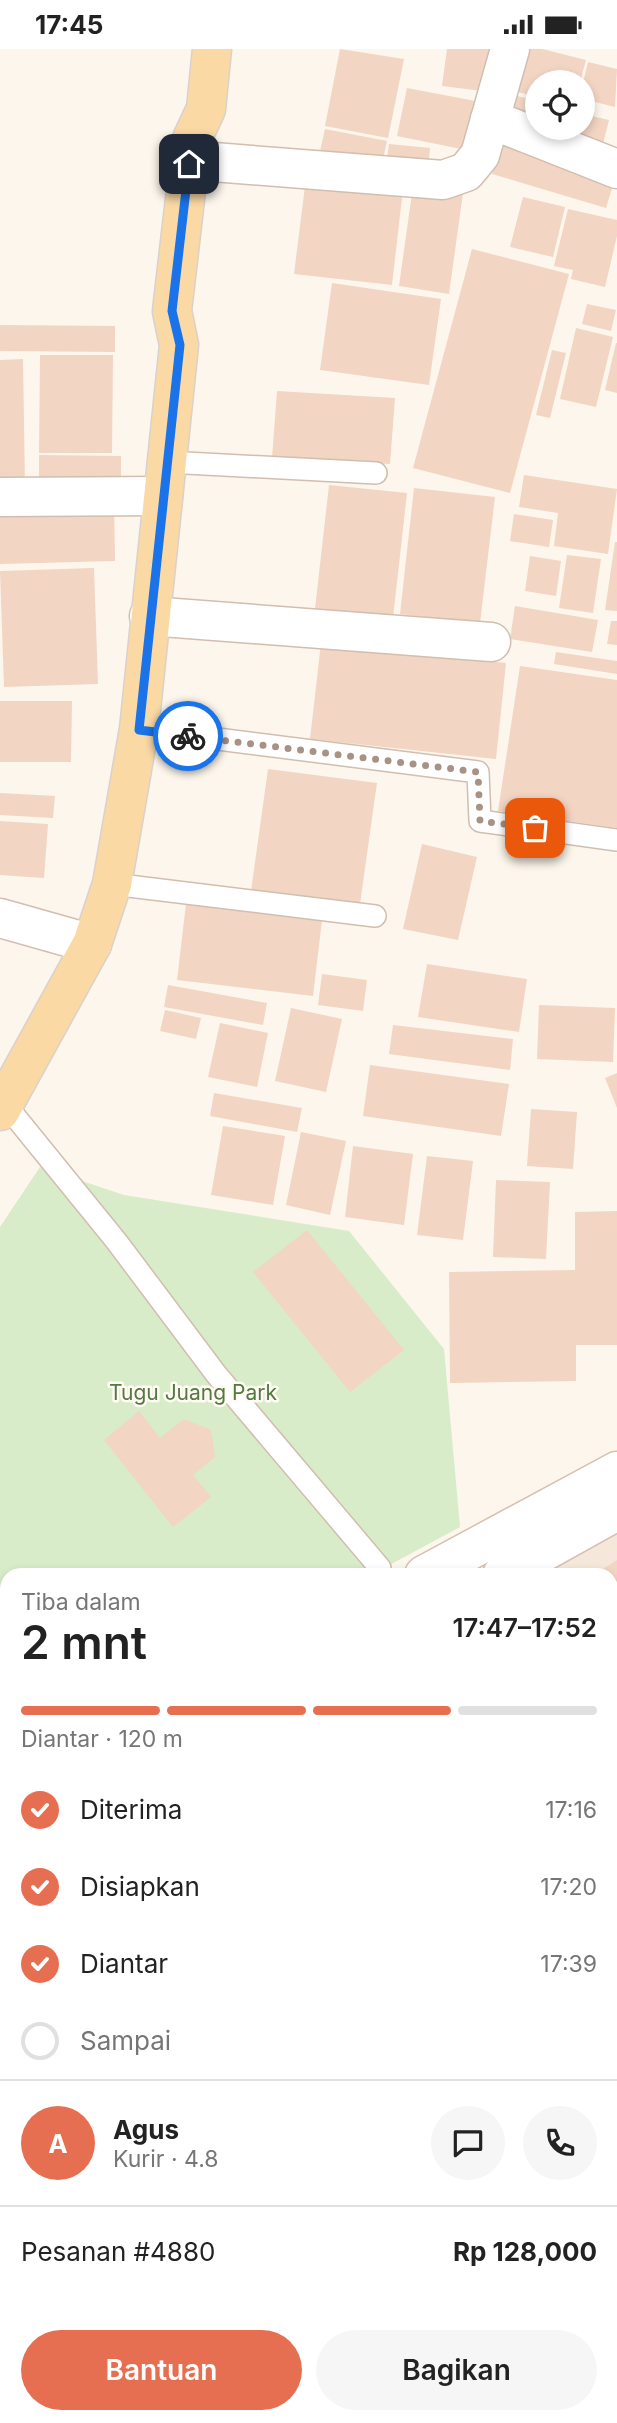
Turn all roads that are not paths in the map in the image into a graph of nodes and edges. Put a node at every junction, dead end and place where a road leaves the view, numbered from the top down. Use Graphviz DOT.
graph roads {
  1 [pos="212,49"];
  2 [pos="510,49"];
  3 [pos="206,109"];
  4 [pos="490,119"];
  5 [pos="213,162"];
  6 [pos="617,169"];
  7 [pos="180,345"];
  8 [pos="376,474"];
  9 [pos="165,479"];
  10 [pos="0,497"];
  11 [pos="149,616"];
  12 [pos="491,642"];
  13 [pos="139,730"];
  14 [pos="617,840"];
  15 [pos="112,884"];
  16 [pos="375,916"];
  17 [pos="0,918"];
  18 [pos="92,944"];
  19 [pos="2,1108"];
  20 [pos="617,1471"];
  21 [pos="617,1511"];
  22 [pos="380,1568"];
  23 [pos="437,1568"];
  24 [pos="515,1568"];
  1 -- 3 [label="main road"];
  2 -- 4 [label="street"];
  3 -- 5 [label="main road"];
  3 -- 7 [label="main road"];
  4 -- 5 [label="street"];
  4 -- 6 [label="street"];
  5 -- 7 [label="main road"];
  7 -- 9 [label="main road"];
  8 -- 9 [label="lane"];
  9 -- 10 [label="street"];
  9 -- 11 [label="main road"];
  11 -- 12 [label="street"];
  11 -- 13 [label="main road"];
  13 -- 14 [label="lane"];
  13 -- 15 [label="main road"];
  15 -- 16 [label="lane"];
  15 -- 18 [label="main road"];
  17 -- 18 [label="street"];
  18 -- 19 [label="main road"];
  19 -- 22 [label="lane"];
  20 -- 23 [label="street"];
  21 -- 24 [label="street"];
}
